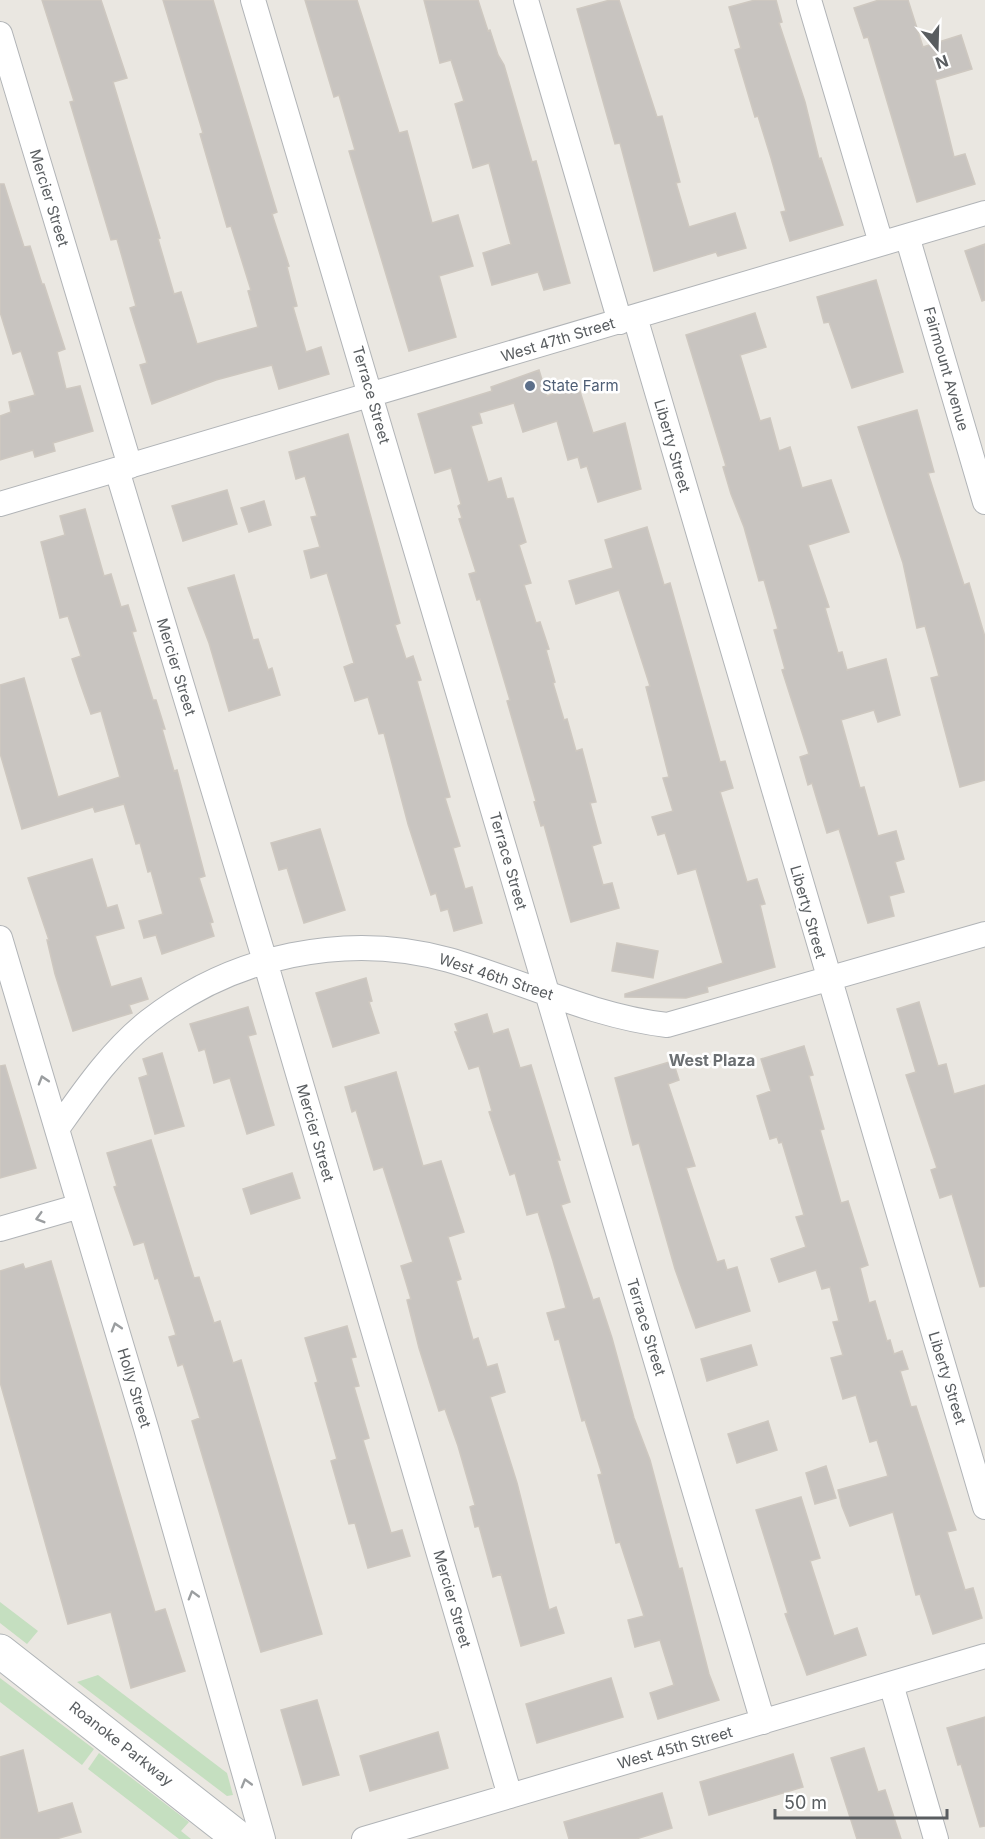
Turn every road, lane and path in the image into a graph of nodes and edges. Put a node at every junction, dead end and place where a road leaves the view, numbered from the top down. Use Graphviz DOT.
graph roads {
  1 [pos="254,0"];
  2 [pos="526,0"];
  3 [pos="809,0"];
  4 [pos="0,34"];
  5 [pos="985,213"];
  6 [pos="907,236"];
  7 [pos="881,243"];
  8 [pos="628,320"];
  9 [pos="371,395"];
  10 [pos="124,468"];
  11 [pos="985,502"];
  12 [pos="0,504"];
  13 [pos="985,934"];
  14 [pos="0,938"];
  15 [pos="265,961"];
  16 [pos="828,981"];
  17 [pos="547,993"];
  18 [pos="57,1129"];
  19 [pos="80,1206"];
  20 [pos="0,1229"];
  21 [pos="985,1507"];
  22 [pos="0,1651"];
  23 [pos="985,1656"];
  24 [pos="891,1684"];
  25 [pos="763,1722"];
  26 [pos="510,1796"];
  27 [pos="240,1839"];
  28 [pos="262,1839"];
  29 [pos="364,1839"];
  30 [pos="936,1839"];
  1 -- 9 [label="street, Terrace Street"];
  2 -- 8 [label="street, Liberty Street"];
  3 -- 7 [label="street"];
  4 -- 10 [label="street, Mercier Street"];
  5 -- 6 [label="street, West 47th Street"];
  6 -- 7 [label="street, West 47th Street"];
  6 -- 11 [label="street, Fairmount Avenue"];
  7 -- 8 [label="street, West 47th Street"];
  8 -- 9 [label="street, West 47th Street"];
  8 -- 16 [label="street, Liberty Street"];
  9 -- 10 [label="street, West 47th Street"];
  9 -- 17 [label="street, Terrace Street"];
  10 -- 12 [label="street, West 47th Street"];
  10 -- 15 [label="street, Mercier Street"];
  13 -- 16 [label="street, West 46th Street"];
  18 -- 14 [label="street, Holly Street, one-way"];
  15 -- 17 [label="street, West 46th Street"];
  15 -- 18 [label="street, West 46th Street"];
  15 -- 26 [label="street, Mercier Street"];
  16 -- 17 [label="street, West 46th Street"];
  16 -- 21 [label="street, Liberty Street"];
  17 -- 25 [label="street, Terrace Street"];
  18 -- 19 [label="street, Holly Street"];
  19 -- 20 [label="street, one-way"];
  28 -- 19 [label="street, Holly Street, one-way"];
  22 -- 27 [label="street, Roanoke Parkway"];
  23 -- 24 [label="street, West 45th Street"];
  24 -- 25 [label="street, West 45th Street"];
  24 -- 30 [label="street"];
  25 -- 26 [label="street, West 45th Street"];
  26 -- 29 [label="street, West 45th Street"];
}
